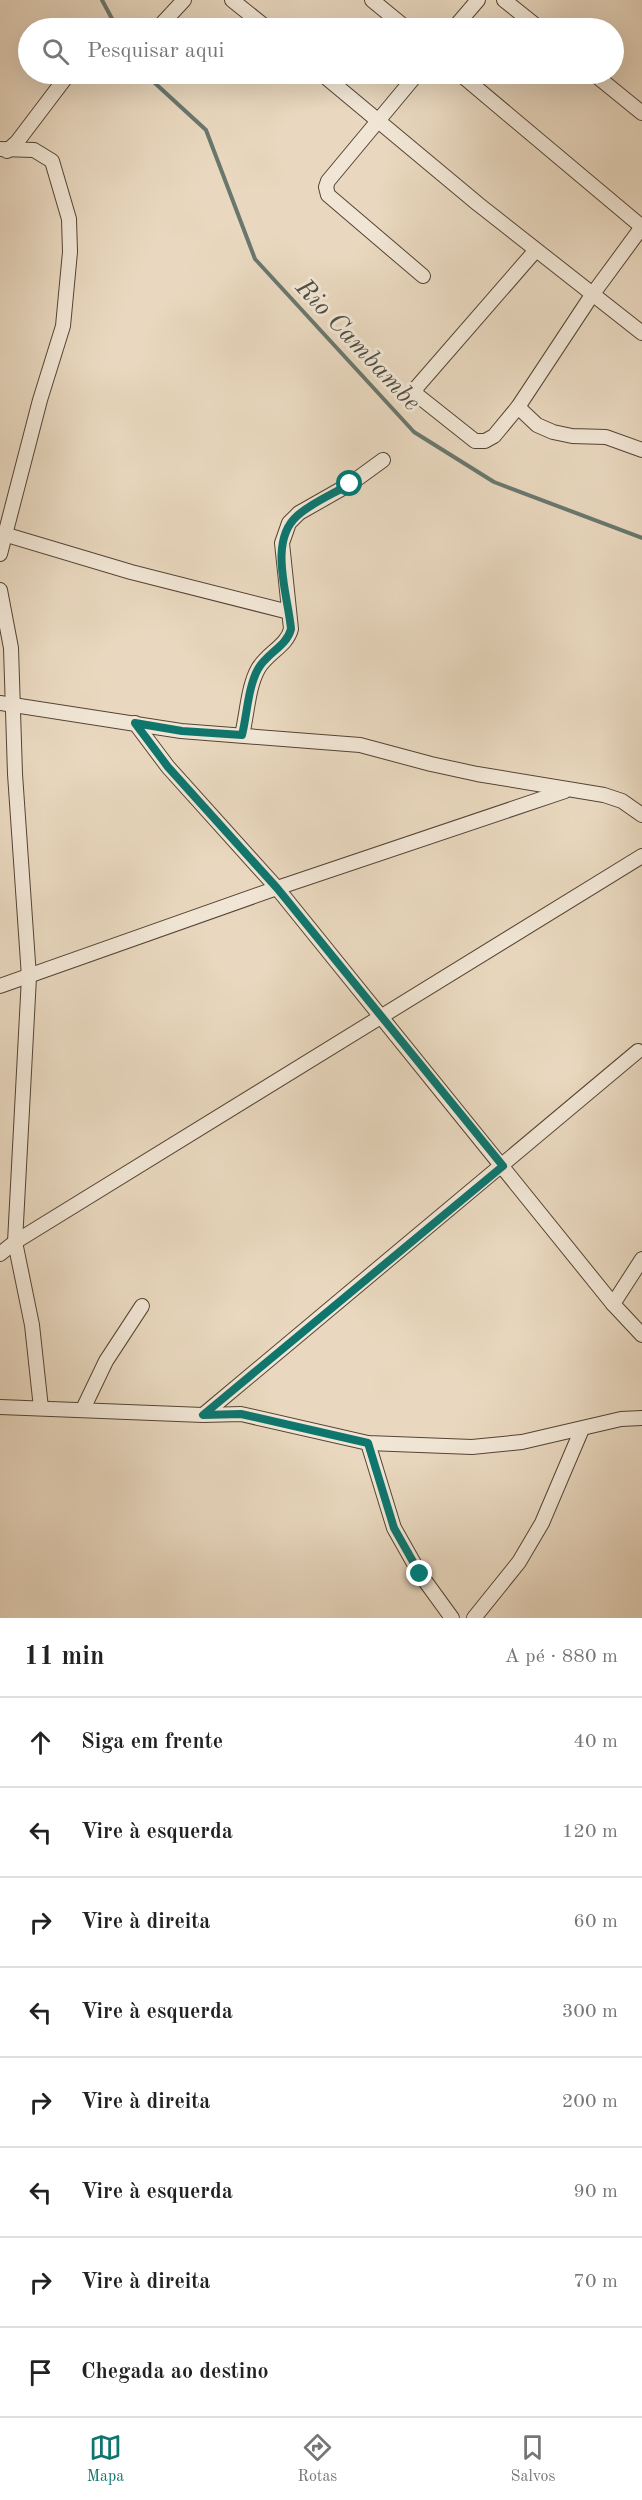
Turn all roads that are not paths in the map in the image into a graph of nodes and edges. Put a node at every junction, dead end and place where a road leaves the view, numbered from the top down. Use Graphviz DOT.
graph roads {
  1 [pos="184,0"];
  2 [pos="232,0"];
  3 [pos="372,0"];
  4 [pos="478,0"];
  5 [pos="504,0"];
  6 [pos="167,18"];
  7 [pos="254,18"];
  8 [pos="394,18"];
  9 [pos="463,18"];
  10 [pos="526,18"];
  11 [pos="60,84"];
  12 [pos="334,84"];
  13 [pos="409,84"];
  14 [pos="472,84"];
  15 [pos="607,84"];
  16 [pos="642,112"];
  17 [pos="378,120"];
  18 [pos="3,151"];
  19 [pos="642,227"];
  20 [pos="536,250"];
  21 [pos="423,276"];
  22 [pos="592,295"];
  23 [pos="642,333"];
  24 [pos="518,407"];
  25 [pos="642,450"];
  26 [pos="383,460"];
  27 [pos="3,533"];
  28 [pos="0,554"];
  29 [pos="0,590"];
  30 [pos="289,612"];
  31 [pos="6,704"];
  32 [pos="135,723"];
  33 [pos="242,735"];
  34 [pos="0,774"];
  35 [pos="15,774"];
  36 [pos="567,790"];
  37 [pos="642,815"];
  38 [pos="642,856"];
  39 [pos="277,888"];
  40 [pos="29,977"];
  41 [pos="0,986"];
  42 [pos="381,1018"];
  43 [pos="638,1051"];
  44 [pos="503,1166"];
  45 [pos="15,1242"];
  46 [pos="0,1254"];
  47 [pos="642,1258"];
  48 [pos="613,1304"];
  49 [pos="142,1306"];
  50 [pos="642,1335"];
  51 [pos="0,1407"];
  52 [pos="41,1408"];
  53 [pos="83,1409"];
  54 [pos="203,1415"];
  55 [pos="642,1418"];
  56 [pos="582,1429"];
  57 [pos="368,1443"];
  58 [pos="453,1618"];
  59 [pos="474,1618"];
  1 -- 6 [label="street"];
  2 -- 7 [label="street"];
  3 -- 8 [label="street"];
  4 -- 9 [label="street"];
  5 -- 10 [label="street"];
  11 -- 18 [label="street"];
  12 -- 17 [label="street"];
  13 -- 17 [label="street"];
  14 -- 19 [label="street"];
  15 -- 16 [label="street"];
  17 -- 20 [label="street"];
  17 -- 21 [label="street"];
  18 -- 27 [label="street"];
  19 -- 22 [label="street"];
  20 -- 22 [label="street"];
  20 -- 24 [label="street"];
  22 -- 23 [label="street"];
  22 -- 24 [label="street"];
  24 -- 25 [label="street"];
  26 -- 30 [label="street"];
  27 -- 28 [label="street"];
  27 -- 30 [label="street"];
  29 -- 31 [label="street"];
  30 -- 33 [label="street"];
  31 -- 32 [label="street"];
  31 -- 35 [label="street"];
  32 -- 33 [label="street"];
  32 -- 39 [label="street"];
  33 -- 36 [label="street"];
  34 -- 35 [label="street"];
  35 -- 40 [label="street"];
  36 -- 37 [label="street"];
  36 -- 39 [label="street"];
  38 -- 42 [label="street"];
  39 -- 40 [label="street"];
  39 -- 42 [label="street"];
  40 -- 41 [label="street"];
  40 -- 45 [label="street"];
  42 -- 44 [label="street"];
  42 -- 45 [label="street"];
  43 -- 44 [label="street"];
  44 -- 48 [label="street"];
  44 -- 54 [label="street"];
  45 -- 46 [label="street"];
  45 -- 52 [label="street"];
  47 -- 48 [label="street"];
  48 -- 50 [label="street"];
  49 -- 53 [label="street"];
  51 -- 52 [label="street"];
  52 -- 53 [label="street"];
  53 -- 54 [label="street"];
  54 -- 57 [label="street"];
  55 -- 56 [label="street"];
  56 -- 57 [label="street"];
  56 -- 59 [label="street"];
  57 -- 58 [label="street"];
}
